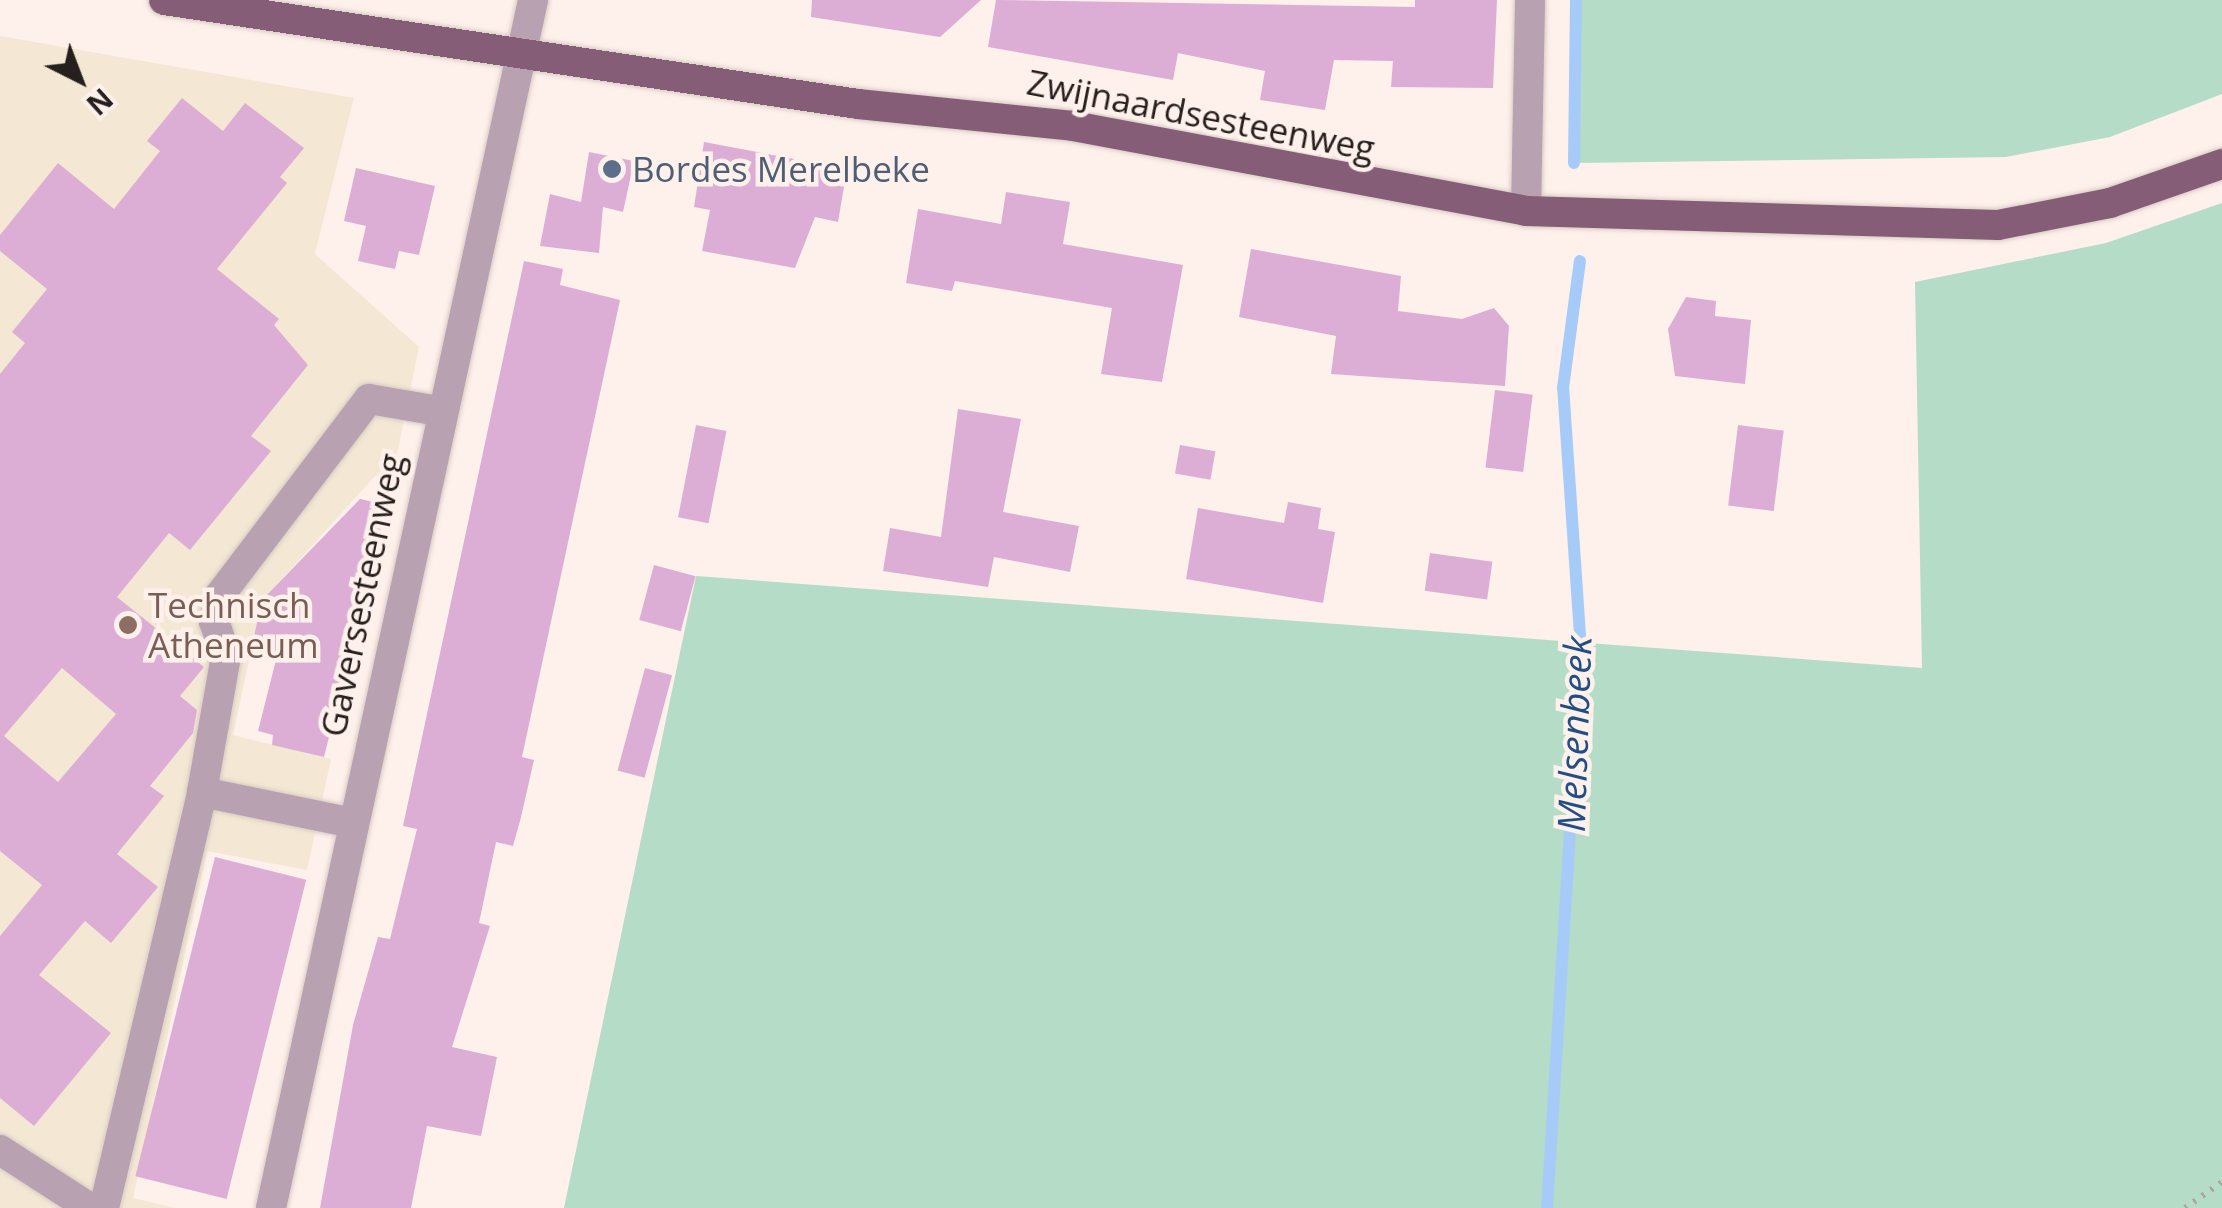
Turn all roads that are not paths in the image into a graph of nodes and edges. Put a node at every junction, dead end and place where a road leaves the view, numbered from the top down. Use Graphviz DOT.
graph roads {
  1 [pos="164,0"];
  2 [pos="534,0"];
  3 [pos="1530,0"];
  4 [pos="522,52"];
  5 [pos="2222,164"];
  6 [pos="1526,211"];
  7 [pos="439,412"];
  8 [pos="202,792"];
  9 [pos="353,822"];
  10 [pos="0,1150"];
  11 [pos="90,1208"];
  12 [pos="104,1208"];
  13 [pos="271,1208"];
  1 -- 4 [label="main road, Zwijnaardsesteenweg"];
  2 -- 4 [label="street, Gaversesteenweg"];
  3 -- 6 [label="street"];
  4 -- 6 [label="main road, Zwijnaardsesteenweg"];
  4 -- 7 [label="street, Gaversesteenweg"];
  5 -- 6 [label="main road, Zwijnaardsesteenweg"];
  7 -- 8 [label="street"];
  7 -- 9 [label="street, Gaversesteenweg"];
  8 -- 9 [label="street"];
  8 -- 12 [label="street"];
  9 -- 13 [label="street, Gaversesteenweg"];
  10 -- 11 [label="street"];
}
